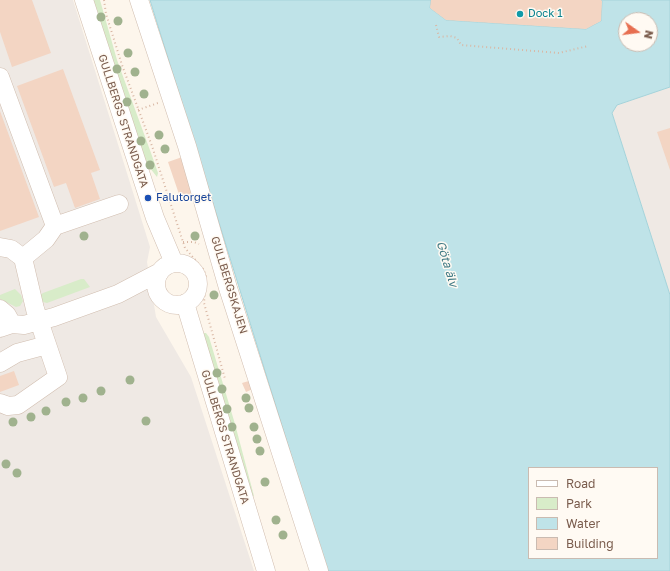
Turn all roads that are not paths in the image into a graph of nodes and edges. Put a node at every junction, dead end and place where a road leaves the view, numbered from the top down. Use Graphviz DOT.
graph roads {
  1 [pos="84,0"];
  2 [pos="139,0"];
  3 [pos="0,78"];
  4 [pos="119,204"];
  5 [pos="55,226"];
  6 [pos="0,247"];
  7 [pos="23,258"];
  8 [pos="167,267"];
  9 [pos="118,294"];
  10 [pos="162,298"];
  11 [pos="185,303"];
  12 [pos="0,309"];
  13 [pos="19,324"];
  14 [pos="0,342"];
  15 [pos="47,345"];
  16 [pos="0,363"];
  17 [pos="0,403"];
  18 [pos="266,571"];
  19 [pos="319,571"];
  1 -- 8 [label="street, GULLBERGS STRANDGATA"];
  2 -- 19 [label="street, GULLBERGSKAJEN"];
  3 -- 5 [label="street"];
  4 -- 5 [label="street"];
  5 -- 7 [label="street"];
  6 -- 7 [label="street"];
  7 -- 13 [label="street"];
  8 -- 9 [label="street"];
  8 -- 10 [label="street, GULLBERGS STRANDGATA"];
  8 -- 11 [label="street"];
  9 -- 10 [label="street"];
  9 -- 13 [label="street"];
  10 -- 11 [label="street"];
  11 -- 18 [label="street, GULLBERGS STRANDGATA"];
  12 -- 13 [label="street"];
  13 -- 14 [label="street"];
  13 -- 15 [label="street"];
  15 -- 16 [label="street"];
  15 -- 17 [label="street"];
}
